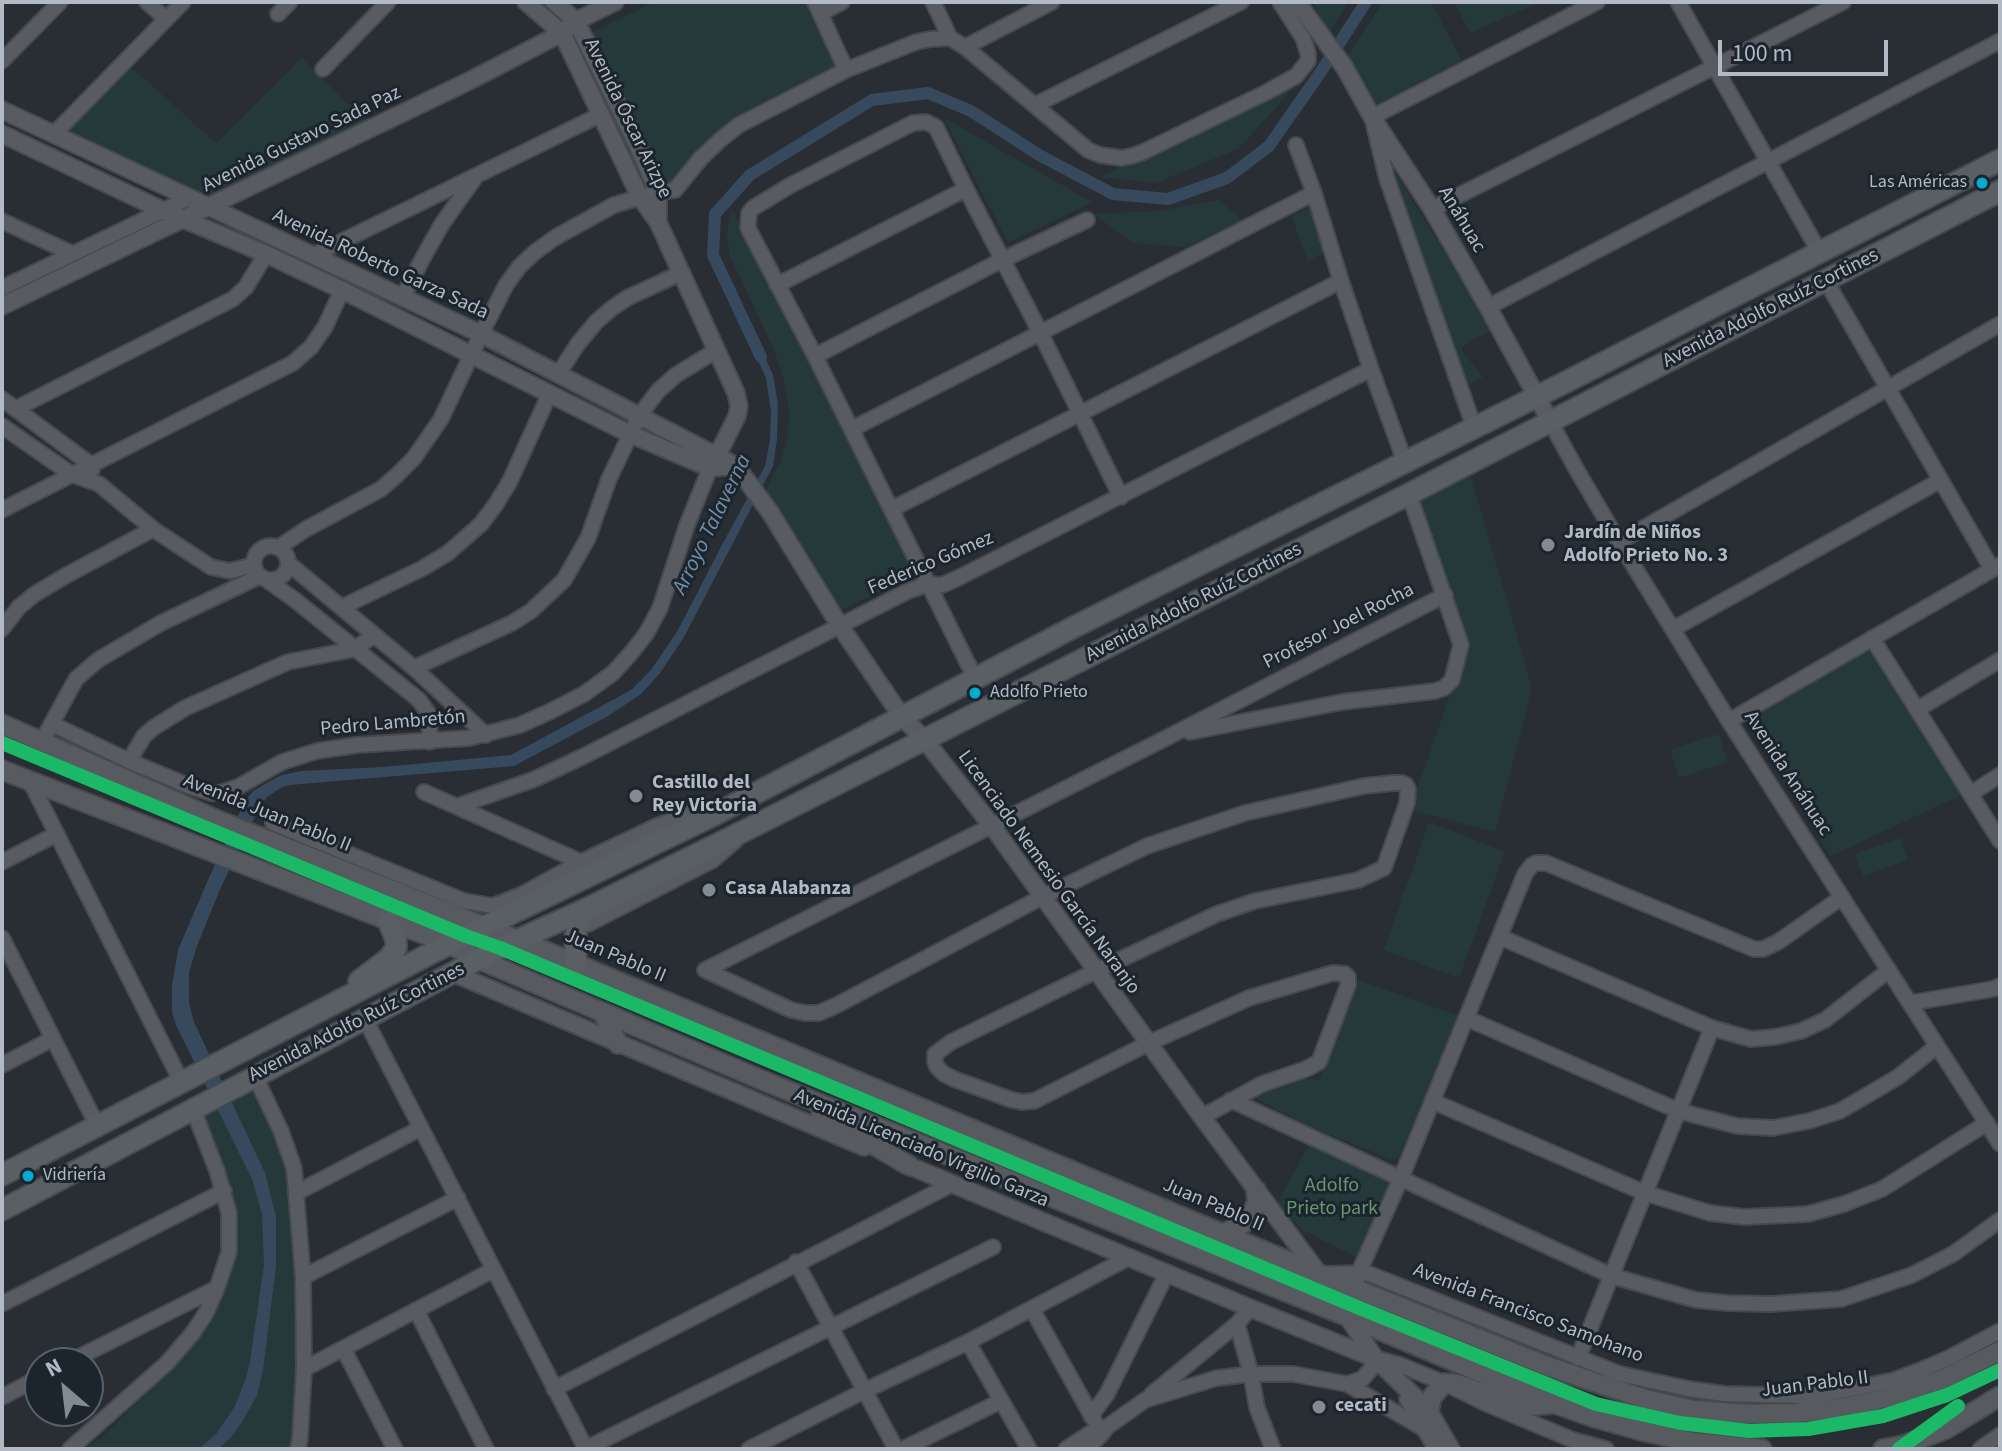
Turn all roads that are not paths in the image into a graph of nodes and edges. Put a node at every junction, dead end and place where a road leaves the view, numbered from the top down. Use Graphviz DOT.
graph roads {
  1 [pos="60,2"];
  2 [pos="147,2"];
  3 [pos="183,2"];
  4 [pos="290,2"];
  5 [pos="388,2"];
  6 [pos="526,2"];
  7 [pos="554,2"];
  8 [pos="615,2"];
  9 [pos="842,2"];
  10 [pos="933,2"];
  11 [pos="1052,2"];
  12 [pos="1241,2"];
  13 [pos="1280,2"];
  14 [pos="1597,2"];
  15 [pos="1678,2"];
  16 [pos="1843,2"];
  17 [pos="1300,5"];
  18 [pos="818,7"];
  19 [pos="278,14"];
  20 [pos="166,19"];
  21 [pos="576,21"];
  22 [pos="562,33"];
  23 [pos="950,38"];
  24 [pos="2000,41"];
  25 [pos="965,47"];
  26 [pos="2,61"];
  27 [pos="1714,67"];
  28 [pos="323,69"];
  29 [pos="846,70"];
  30 [pos="1035,105"];
  31 [pos="2,110"];
  32 [pos="602,114"];
  33 [pos="1372,117"];
  34 [pos="2,134"];
  35 [pos="54,134"];
  36 [pos="1296,145"];
  37 [pos="2000,160"];
  38 [pos="1767,161"];
  39 [pos="476,177"];
  40 [pos="966,189"];
  41 [pos="2000,191"];
  42 [pos="658,192"];
  43 [pos="1314,193"];
  44 [pos="640,197"];
  45 [pos="189,198"];
  46 [pos="211,207"];
  47 [pos="1432,209"];
  48 [pos="164,211"];
  49 [pos="182,218"];
  50 [pos="1087,220"];
  51 [pos="2,221"];
  52 [pos="658,222"];
  53 [pos="1820,253"];
  54 [pos="73,254"];
  55 [pos="266,254"];
  56 [pos="314,255"];
  57 [pos="1002,260"];
  58 [pos="681,273"];
  59 [pos="1341,281"];
  60 [pos="1826,281"];
  61 [pos="777,285"];
  62 [pos="2,288"];
  63 [pos="342,290"];
  64 [pos="402,298"];
  65 [pos="2,306"];
  66 [pos="1488,307"];
  67 [pos="2000,324"];
  68 [pos="1040,332"];
  69 [pos="481,334"];
  70 [pos="717,350"];
  71 [pos="471,353"];
  72 [pos="815,356"];
  73 [pos="1371,369"];
  74 [pos="559,373"];
  75 [pos="1888,388"];
  76 [pos="549,395"];
  77 [pos="1537,396"];
  78 [pos="2,399"];
  79 [pos="15,409"];
  80 [pos="1079,413"];
  81 [pos="639,416"];
  82 [pos="1550,421"];
  83 [pos="2,426"];
  84 [pos="1474,427"];
  85 [pos="852,429"];
  86 [pos="630,434"];
  87 [pos="714,462"];
  88 [pos="1405,462"];
  89 [pos="90,464"];
  90 [pos="71,474"];
  91 [pos="1941,480"];
  92 [pos="99,484"];
  93 [pos="754,490"];
  94 [pos="1409,494"];
  95 [pos="1121,497"];
  96 [pos="892,509"];
  97 [pos="2,510"];
  98 [pos="153,529"];
  99 [pos="1619,542"];
  100 [pos="278,548"];
  101 [pos="288,563"];
  102 [pos="1996,567"];
  103 [pos="260,574"];
  104 [pos="311,583"];
  105 [pos="928,584"];
  106 [pos="1445,595"];
  107 [pos="295,600"];
  108 [pos="342,607"];
  109 [pos="840,626"];
  110 [pos="2,629"];
  111 [pos="1673,629"];
  112 [pos="374,635"];
  113 [pos="1872,638"];
  114 [pos="355,649"];
  115 [pos="2000,660"];
  116 [pos="414,668"];
  117 [pos="975,678"];
  118 [pos="1918,709"];
  119 [pos="902,717"];
  120 [pos="1729,721"];
  121 [pos="2,724"];
  122 [pos="52,724"];
  123 [pos="486,735"];
  124 [pos="1170,736"];
  125 [pos="924,739"];
  126 [pos="42,742"];
  127 [pos="429,742"];
  128 [pos="129,761"];
  129 [pos="2,770"];
  130 [pos="2000,775"];
  131 [pos="30,781"];
  132 [pos="424,792"];
  133 [pos="1970,794"];
  134 [pos="458,806"];
  135 [pos="712,816"];
  136 [pos="992,826"];
  137 [pos="268,830"];
  138 [pos="57,834"];
  139 [pos="2000,841"];
  140 [pos="2,862"];
  141 [pos="581,862"];
  142 [pos="1044,896"];
  143 [pos="1842,897"];
  144 [pos="582,917"];
  145 [pos="388,920"];
  146 [pos="485,927"];
  147 [pos="1500,937"];
  148 [pos="2,938"];
  149 [pos="517,940"];
  150 [pos="449,944"];
  151 [pos="480,960"];
  152 [pos="8,965"];
  153 [pos="576,965"];
  154 [pos="1889,970"];
  155 [pos="1096,971"];
  156 [pos="453,973"];
  157 [pos="1998,992"];
  158 [pos="1910,1003"];
  159 [pos="602,1012"];
  160 [pos="1466,1018"];
  161 [pos="365,1019"];
  162 [pos="302,1022"];
  163 [pos="1712,1028"];
  164 [pos="52,1039"];
  165 [pos="1149,1043"];
  166 [pos="618,1044"];
  167 [pos="1937,1046"];
  168 [pos="2,1065"];
  169 [pos="255,1076"];
  170 [pos="181,1081"];
  171 [pos="764,1081"];
  172 [pos="1231,1100"];
  173 [pos="1432,1101"];
  174 [pos="193,1109"];
  175 [pos="1679,1111"];
  176 [pos="1202,1117"];
  177 [pos="1987,1123"];
  178 [pos="97,1125"];
  179 [pos="421,1128"];
  180 [pos="2000,1144"];
  181 [pos="910,1166"];
  182 [pos="2,1175"];
  183 [pos="1401,1178"];
  184 [pos="952,1184"];
  185 [pos="1256,1190"];
  186 [pos="224,1191"];
  187 [pos="296,1193"];
  188 [pos="1645,1193"];
  189 [pos="458,1198"];
  190 [pos="2,1210"];
  191 [pos="2000,1220"];
  192 [pos="1223,1234"];
  193 [pos="993,1247"];
  194 [pos="1128,1258"];
  195 [pos="796,1262"];
  196 [pos="493,1270"];
  197 [pos="1167,1273"];
  198 [pos="1319,1274"];
  199 [pos="1612,1276"];
  200 [pos="303,1277"];
  201 [pos="1356,1280"];
  202 [pos="217,1288"];
  203 [pos="2,1304"];
  204 [pos="1250,1308"];
  205 [pos="1032,1309"];
  206 [pos="416,1310"];
  207 [pos="1346,1316"];
  208 [pos="1237,1324"];
  209 [pos="830,1327"];
  210 [pos="2000,1331"];
  211 [pos="968,1342"];
  212 [pos="99,1347"];
  213 [pos="344,1350"];
  214 [pos="2000,1351"];
  215 [pos="1375,1358"];
  216 [pos="1578,1358"];
  217 [pos="304,1369"];
  218 [pos="1251,1374"];
  219 [pos="1444,1383"];
  220 [pos="1347,1384"];
  221 [pos="24,1385"];
  222 [pos="1402,1387"];
  223 [pos="554,1389"];
  224 [pos="866,1390"];
  225 [pos="2000,1396"];
  226 [pos="2,1397"];
  227 [pos="1145,1400"];
  228 [pos="1001,1401"];
  229 [pos="1553,1403"];
  230 [pos="1429,1411"];
  231 [pos="1099,1426"];
  232 [pos="1428,1431"];
  233 [pos="2000,1435"];
  234 [pos="70,1449"];
  235 [pos="298,1449"];
  236 [pos="395,1449"];
  237 [pos="486,1449"];
  238 [pos="586,1449"];
  239 [pos="749,1449"];
  240 [pos="896,1449"];
  241 [pos="903,1449"];
  242 [pos="1029,1449"];
  243 [pos="1066,1449"];
  244 [pos="1086,1449"];
  245 [pos="1273,1449"];
  246 [pos="1437,1449"];
  247 [pos="1451,1449"];
  248 [pos="1606,1449"];
  249 [pos="1762,1449"];
  250 [pos="1883,1449"];
  251 [pos="1980,1449"];
  1 -- 26 [label="street"];
  2 -- 20 [label="street"];
  3 -- 20 [label="street"];
  4 -- 19 [label="street"];
  5 -- 28 [label="street"];
  6 -- 22 [label="street, Avenida Óscar Arizpe"];
  7 -- 21 [label="street, Avenida Óscar Arizpe"];
  8 -- 21 [label="street, Avenida Gustavo Sada Paz"];
  9 -- 18 [label="street"];
  10 -- 23 [label="street"];
  11 -- 25 [label="street"];
  12 -- 30 [label="street"];
  13 -- 30 [label="street"];
  14 -- 33 [label="street"];
  15 -- 27 [label="street"];
  16 -- 27 [label="street"];
  17 -- 33 [label="street, Anáhuac"];
  18 -- 29 [label="street"];
  20 -- 35 [label="street"];
  21 -- 22 [label="street, Avenida Gustavo Sada Paz"];
  21 -- 42 [label="street, Avenida Óscar Arizpe"];
  22 -- 32 [label="street, Avenida Óscar Arizpe"];
  22 -- 46 [label="street, Avenida Gustavo Sada Paz"];
  23 -- 25 [label="street"];
  23 -- 29 [label="street"];
  24 -- 38 [label="street"];
  25 -- 30 [label="street"];
  27 -- 38 [label="street"];
  27 -- 47 [label="street"];
  29 -- 42 [label="street"];
  31 -- 35 [label="street, Avenida Roberto Garza Sada"];
  32 -- 39 [label="street"];
  32 -- 44 [label="street, Avenida Óscar Arizpe"];
  33 -- 47 [label="street, Anáhuac"];
  33 -- 84 [label="street"];
  34 -- 48 [label="street, Avenida Roberto Garza Sada"];
  35 -- 45 [label="street, Avenida Roberto Garza Sada"];
  36 -- 43 [label="street"];
  37 -- 53 [label="main road, Avenida Adolfo Ruíz Cortines"];
  38 -- 53 [label="street"];
  38 -- 66 [label="street"];
  39 -- 56 [label="street"];
  39 -- 64 [label="street"];
  40 -- 57 [label="street"];
  40 -- 61 [label="street"];
  40 -- 61 [label="street"];
  41 -- 60 [label="main road, Avenida Adolfo Ruíz Cortines"];
  42 -- 44 [label="street"];
  42 -- 52 [label="street, Avenida Óscar Arizpe"];
  43 -- 59 [label="street"];
  43 -- 68 [label="street"];
  44 -- 52 [label="street, Avenida Óscar Arizpe"];
  44 -- 69 [label="street"];
  45 -- 46 [label="street, Avenida Roberto Garza Sada"];
  45 -- 48 [label="street, Avenida Gustavo Sada Paz"];
  46 -- 49 [label="street, Avenida Gustavo Sada Paz"];
  46 -- 56 [label="street, Avenida Roberto Garza Sada"];
  47 -- 66 [label="street, Anáhuac"];
  48 -- 49 [label="street, Avenida Roberto Garza Sada"];
  48 -- 54 [label="street, Avenida Gustavo Sada Paz"];
  49 -- 55 [label="street, Avenida Roberto Garza Sada"];
  49 -- 65 [label="street, Avenida Gustavo Sada Paz"];
  50 -- 57 [label="street"];
  51 -- 54 [label="street"];
  52 -- 58 [label="street, Avenida Óscar Arizpe"];
  53 -- 77 [label="main road, Avenida Adolfo Ruíz Cortines"];
  54 -- 62 [label="street, Avenida Gustavo Sada Paz"];
  55 -- 63 [label="street, Avenida Roberto Garza Sada"];
  55 -- 79 [label="street"];
  56 -- 64 [label="street, Avenida Roberto Garza Sada"];
  57 -- 68 [label="street"];
  57 -- 72 [label="street"];
  58 -- 70 [label="street, Avenida Óscar Arizpe"];
  58 -- 74 [label="street"];
  59 -- 73 [label="street"];
  59 -- 80 [label="street"];
  60 -- 75 [label="street"];
  60 -- 82 [label="main road, Avenida Adolfo Ruíz Cortines"];
  61 -- 72 [label="street"];
  63 -- 71 [label="street, Avenida Roberto Garza Sada"];
  63 -- 89 [label="street"];
  64 -- 69 [label="street, Avenida Roberto Garza Sada"];
  66 -- 77 [label="street, Anáhuac"];
  67 -- 75 [label="street"];
  68 -- 80 [label="street"];
  68 -- 85 [label="street"];
  69 -- 71 [label="street"];
  69 -- 74 [label="street, Avenida Roberto Garza Sada"];
  70 -- 81 [label="street"];
  70 -- 87 [label="street, Avenida Óscar Arizpe"];
  71 -- 76 [label="street, Avenida Roberto Garza Sada"];
  71 -- 100 [label="street"];
  72 -- 85 [label="street"];
  73 -- 88 [label="street"];
  73 -- 95 [label="street, Federico Gómez"];
  74 -- 81 [label="street, Avenida Roberto Garza Sada"];
  75 -- 91 [label="street"];
  75 -- 99 [label="street"];
  76 -- 86 [label="street, Avenida Roberto Garza Sada"];
  76 -- 108 [label="street"];
  77 -- 82 [label="street, Anáhuac"];
  77 -- 84 [label="main road, Avenida Adolfo Ruíz Cortines"];
  78 -- 79 [label="street"];
  79 -- 89 [label="street"];
  80 -- 95 [label="street"];
  80 -- 96 [label="street"];
  81 -- 86 [label="street"];
  81 -- 87 [label="street, Avenida Roberto Garza Sada"];
  82 -- 94 [label="main road, Avenida Adolfo Ruíz Cortines"];
  82 -- 99 [label="street, Avenida Anáhuac"];
  83 -- 90 [label="street"];
  84 -- 88 [label="main road, Avenida Adolfo Ruíz Cortines"];
  85 -- 96 [label="street"];
  86 -- 87 [label="street, Avenida Roberto Garza Sada"];
  86 -- 116 [label="street"];
  87 -- 93 [label="street, Avenida Roberto Garza Sada"];
  87 -- 123 [label="street, Pedro Lambretón"];
  88 -- 117 [label="main road, Avenida Adolfo Ruíz Cortines"];
  89 -- 90 [label="street"];
  89 -- 92 [label="street"];
  90 -- 92 [label="street"];
  90 -- 97 [label="street"];
  91 -- 102 [label="street"];
  91 -- 111 [label="street"];
  92 -- 98 [label="street"];
  93 -- 109 [label="street, Licenciado Nemesio García Naranjo"];
  94 -- 106 [label="street"];
  94 -- 125 [label="main road, Avenida Adolfo Ruíz Cortines"];
  95 -- 105 [label="street, Federico Gómez"];
  96 -- 105 [label="street"];
  98 -- 103 [label="street"];
  98 -- 110 [label="street"];
  99 -- 111 [label="street, Avenida Anáhuac"];
  100 -- 101 [label="street"];
  100 -- 103 [label="street"];
  101 -- 103 [label="street"];
  101 -- 104 [label="street"];
  102 -- 113 [label="street"];
  103 -- 107 [label="street"];
  103 -- 122 [label="street"];
  104 -- 107 [label="street"];
  104 -- 108 [label="street"];
  105 -- 109 [label="street, Federico Gómez"];
  105 -- 117 [label="street"];
  106 -- 124 [label="street, Profesor Joel Rocha"];
  106 -- 124 [label="street, Profesor Joel Rocha"];
  107 -- 114 [label="street"];
  108 -- 112 [label="street"];
  109 -- 119 [label="street, Licenciado Nemesio García Naranjo"];
  109 -- 134 [label="street, Federico Gómez"];
  111 -- 120 [label="street, Avenida Anáhuac"];
  112 -- 114 [label="street"];
  112 -- 116 [label="street"];
  113 -- 118 [label="street"];
  113 -- 120 [label="street"];
  114 -- 127 [label="street"];
  114 -- 128 [label="street"];
  115 -- 118 [label="street"];
  116 -- 123 [label="street"];
  117 -- 119 [label="main road, Avenida Adolfo Ruíz Cortines"];
  118 -- 133 [label="street"];
  119 -- 125 [label="street, Licenciado Nemesio García Naranjo"];
  119 -- 135 [label="main road, Avenida Adolfo Ruíz Cortines"];
  120 -- 143 [label="street, Avenida Anáhuac"];
  121 -- 126 [label="main road, Avenida Juan Pablo II"];
  122 -- 126 [label="street"];
  122 -- 128 [label="street, Pedro Lambretón"];
  123 -- 127 [label="street, Pedro Lambretón"];
  124 -- 136 [label="street, Profesor Joel Rocha"];
  125 -- 136 [label="street, Licenciado Nemesio García Naranjo"];
  125 -- 144 [label="main road, Avenida Adolfo Ruíz Cortines"];
  126 -- 137 [label="main road, Avenida Juan Pablo II"];
  127 -- 128 [label="street, Pedro Lambretón"];
  129 -- 131 [label="main road"];
  130 -- 133 [label="street"];
  131 -- 138 [label="street"];
  131 -- 145 [label="main road"];
  132 -- 134 [label="street"];
  133 -- 139 [label="street"];
  134 -- 141 [label="street"];
  135 -- 141 [label="street"];
  135 -- 146 [label="main road, Avenida Adolfo Ruíz Cortines"];
  136 -- 142 [label="street, Licenciado Nemesio García Naranjo"];
  136 -- 142 [label="street, Profesor Joel Rocha"];
  137 -- 141 [label="street"];
  137 -- 146 [label="main road, Avenida Juan Pablo II"];
  138 -- 140 [label="street"];
  138 -- 170 [label="street"];
  142 -- 155 [label="street, Licenciado Nemesio García Naranjo"];
  142 -- 155 [label="street"];
  143 -- 147 [label="street"];
  143 -- 154 [label="street, Avenida Anáhuac"];
  144 -- 149 [label="main road, Avenida Adolfo Ruíz Cortines"];
  144 -- 153 [label="main road"];
  145 -- 150 [label="main road"];
  145 -- 162 [label="main road"];
  146 -- 149 [label="main road, Avenida Juan Pablo II"];
  146 -- 150 [label="main road, Avenida Adolfo Ruíz Cortines"];
  147 -- 160 [label="street"];
  147 -- 163 [label="street"];
  148 -- 152 [label="street"];
  149 -- 151 [label="main road, Avenida Adolfo Ruíz Cortines"];
  149 -- 153 [label="main road, Juan Pablo II"];
  150 -- 151 [label="main road"];
  150 -- 162 [label="main road, Avenida Adolfo Ruíz Cortines"];
  151 -- 156 [label="main road, Avenida Adolfo Ruíz Cortines"];
  151 -- 159 [label="main road"];
  152 -- 164 [label="street"];
  153 -- 192 [label="main road, Juan Pablo II"];
  154 -- 158 [label="street, Avenida Anáhuac"];
  154 -- 163 [label="street"];
  155 -- 165 [label="street, Licenciado Nemesio García Naranjo"];
  155 -- 165 [label="street"];
  156 -- 161 [label="main road, Avenida Adolfo Ruíz Cortines"];
  156 -- 166 [label="street, Avenida Licenciado Virgilio Garza"];
  157 -- 158 [label="street"];
  158 -- 167 [label="street, Avenida Anáhuac"];
  159 -- 166 [label="main road"];
  159 -- 171 [label="main road"];
  160 -- 173 [label="street"];
  160 -- 175 [label="street"];
  161 -- 169 [label="main road, Avenida Adolfo Ruíz Cortines"];
  161 -- 179 [label="street"];
  162 -- 170 [label="main road, Avenida Adolfo Ruíz Cortines"];
  163 -- 175 [label="street"];
  164 -- 168 [label="street"];
  164 -- 178 [label="street"];
  165 -- 172 [label="street"];
  165 -- 176 [label="street, Licenciado Nemesio García Naranjo"];
  166 -- 181 [label="street, Avenida Licenciado Virgilio Garza"];
  167 -- 175 [label="street"];
  167 -- 177 [label="street, Avenida Anáhuac"];
  169 -- 174 [label="main road, Avenida Adolfo Ruíz Cortines"];
  169 -- 187 [label="street"];
  170 -- 178 [label="main road, Avenida Adolfo Ruíz Cortines"];
  171 -- 181 [label="main road"];
  171 -- 207 [label="main road"];
  172 -- 176 [label="street"];
  172 -- 183 [label="street"];
  173 -- 183 [label="street"];
  173 -- 188 [label="street"];
  174 -- 186 [label="street"];
  174 -- 190 [label="main road, Avenida Adolfo Ruíz Cortines"];
  175 -- 188 [label="street"];
  176 -- 185 [label="street, Licenciado Nemesio García Naranjo"];
  177 -- 180 [label="street, Avenida Anáhuac"];
  177 -- 188 [label="street"];
  178 -- 182 [label="main road, Avenida Adolfo Ruíz Cortines"];
  179 -- 187 [label="street"];
  179 -- 189 [label="street"];
  181 -- 184 [label="street, Avenida Licenciado Virgilio Garza"];
  183 -- 199 [label="street"];
  183 -- 201 [label="street"];
  184 -- 194 [label="street, Avenida Licenciado Virgilio Garza"];
  184 -- 195 [label="street"];
  185 -- 192 [label="main road"];
  185 -- 198 [label="street, Licenciado Nemesio García Naranjo"];
  186 -- 202 [label="street"];
  186 -- 203 [label="street"];
  187 -- 200 [label="street"];
  188 -- 199 [label="street"];
  189 -- 196 [label="street"];
  189 -- 200 [label="street"];
  191 -- 199 [label="street"];
  192 -- 198 [label="main road, Juan Pablo II"];
  193 -- 209 [label="street"];
  194 -- 197 [label="street, Avenida Licenciado Virgilio Garza"];
  194 -- 205 [label="street"];
  195 -- 209 [label="street"];
  195 -- 223 [label="street"];
  196 -- 206 [label="street"];
  196 -- 223 [label="street"];
  197 -- 204 [label="street, Avenida Licenciado Virgilio Garza"];
  197 -- 231 [label="street"];
  198 -- 201 [label="main road, Juan Pablo II"];
  198 -- 207 [label="street, Licenciado Nemesio García Naranjo"];
  199 -- 216 [label="street"];
  200 -- 217 [label="street"];
  201 -- 207 [label="street"];
  201 -- 214 [label="main road, Juan Pablo II"];
  201 -- 216 [label="street, Avenida Francisco Samohano"];
  202 -- 212 [label="street"];
  202 -- 234 [label="street"];
  204 -- 208 [label="street"];
  204 -- 215 [label="street, Avenida Licenciado Virgilio Garza"];
  205 -- 211 [label="street"];
  205 -- 231 [label="street"];
  206 -- 213 [label="street"];
  206 -- 237 [label="street"];
  207 -- 215 [label="street, Licenciado Nemesio García Naranjo"];
  207 -- 229 [label="main road"];
  208 -- 218 [label="street"];
  208 -- 227 [label="street"];
  209 -- 224 [label="street"];
  209 -- 238 [label="street"];
  210 -- 216 [label="street, Avenida Francisco Samohano"];
  211 -- 224 [label="street"];
  211 -- 228 [label="street"];
  213 -- 217 [label="street"];
  213 -- 236 [label="street"];
  215 -- 219 [label="street"];
  215 -- 220 [label="street"];
  215 -- 222 [label="street, Licenciado Nemesio García Naranjo"];
  217 -- 235 [label="street"];
  218 -- 220 [label="street"];
  218 -- 227 [label="street"];
  218 -- 245 [label="street"];
  219 -- 229 [label="main road"];
  219 -- 230 [label="main road"];
  219 -- 248 [label="street"];
  220 -- 232 [label="street"];
  221 -- 226 [label="street"];
  222 -- 230 [label="street"];
  222 -- 232 [label="street"];
  223 -- 238 [label="street"];
  224 -- 239 [label="street"];
  224 -- 240 [label="street"];
  225 -- 250 [label="main road"];
  227 -- 231 [label="street"];
  228 -- 241 [label="street"];
  228 -- 242 [label="street"];
  229 -- 249 [label="main road"];
  230 -- 247 [label="street"];
  231 -- 243 [label="street"];
  231 -- 244 [label="street"];
  232 -- 246 [label="street"];
  233 -- 251 [label="street"];
}
